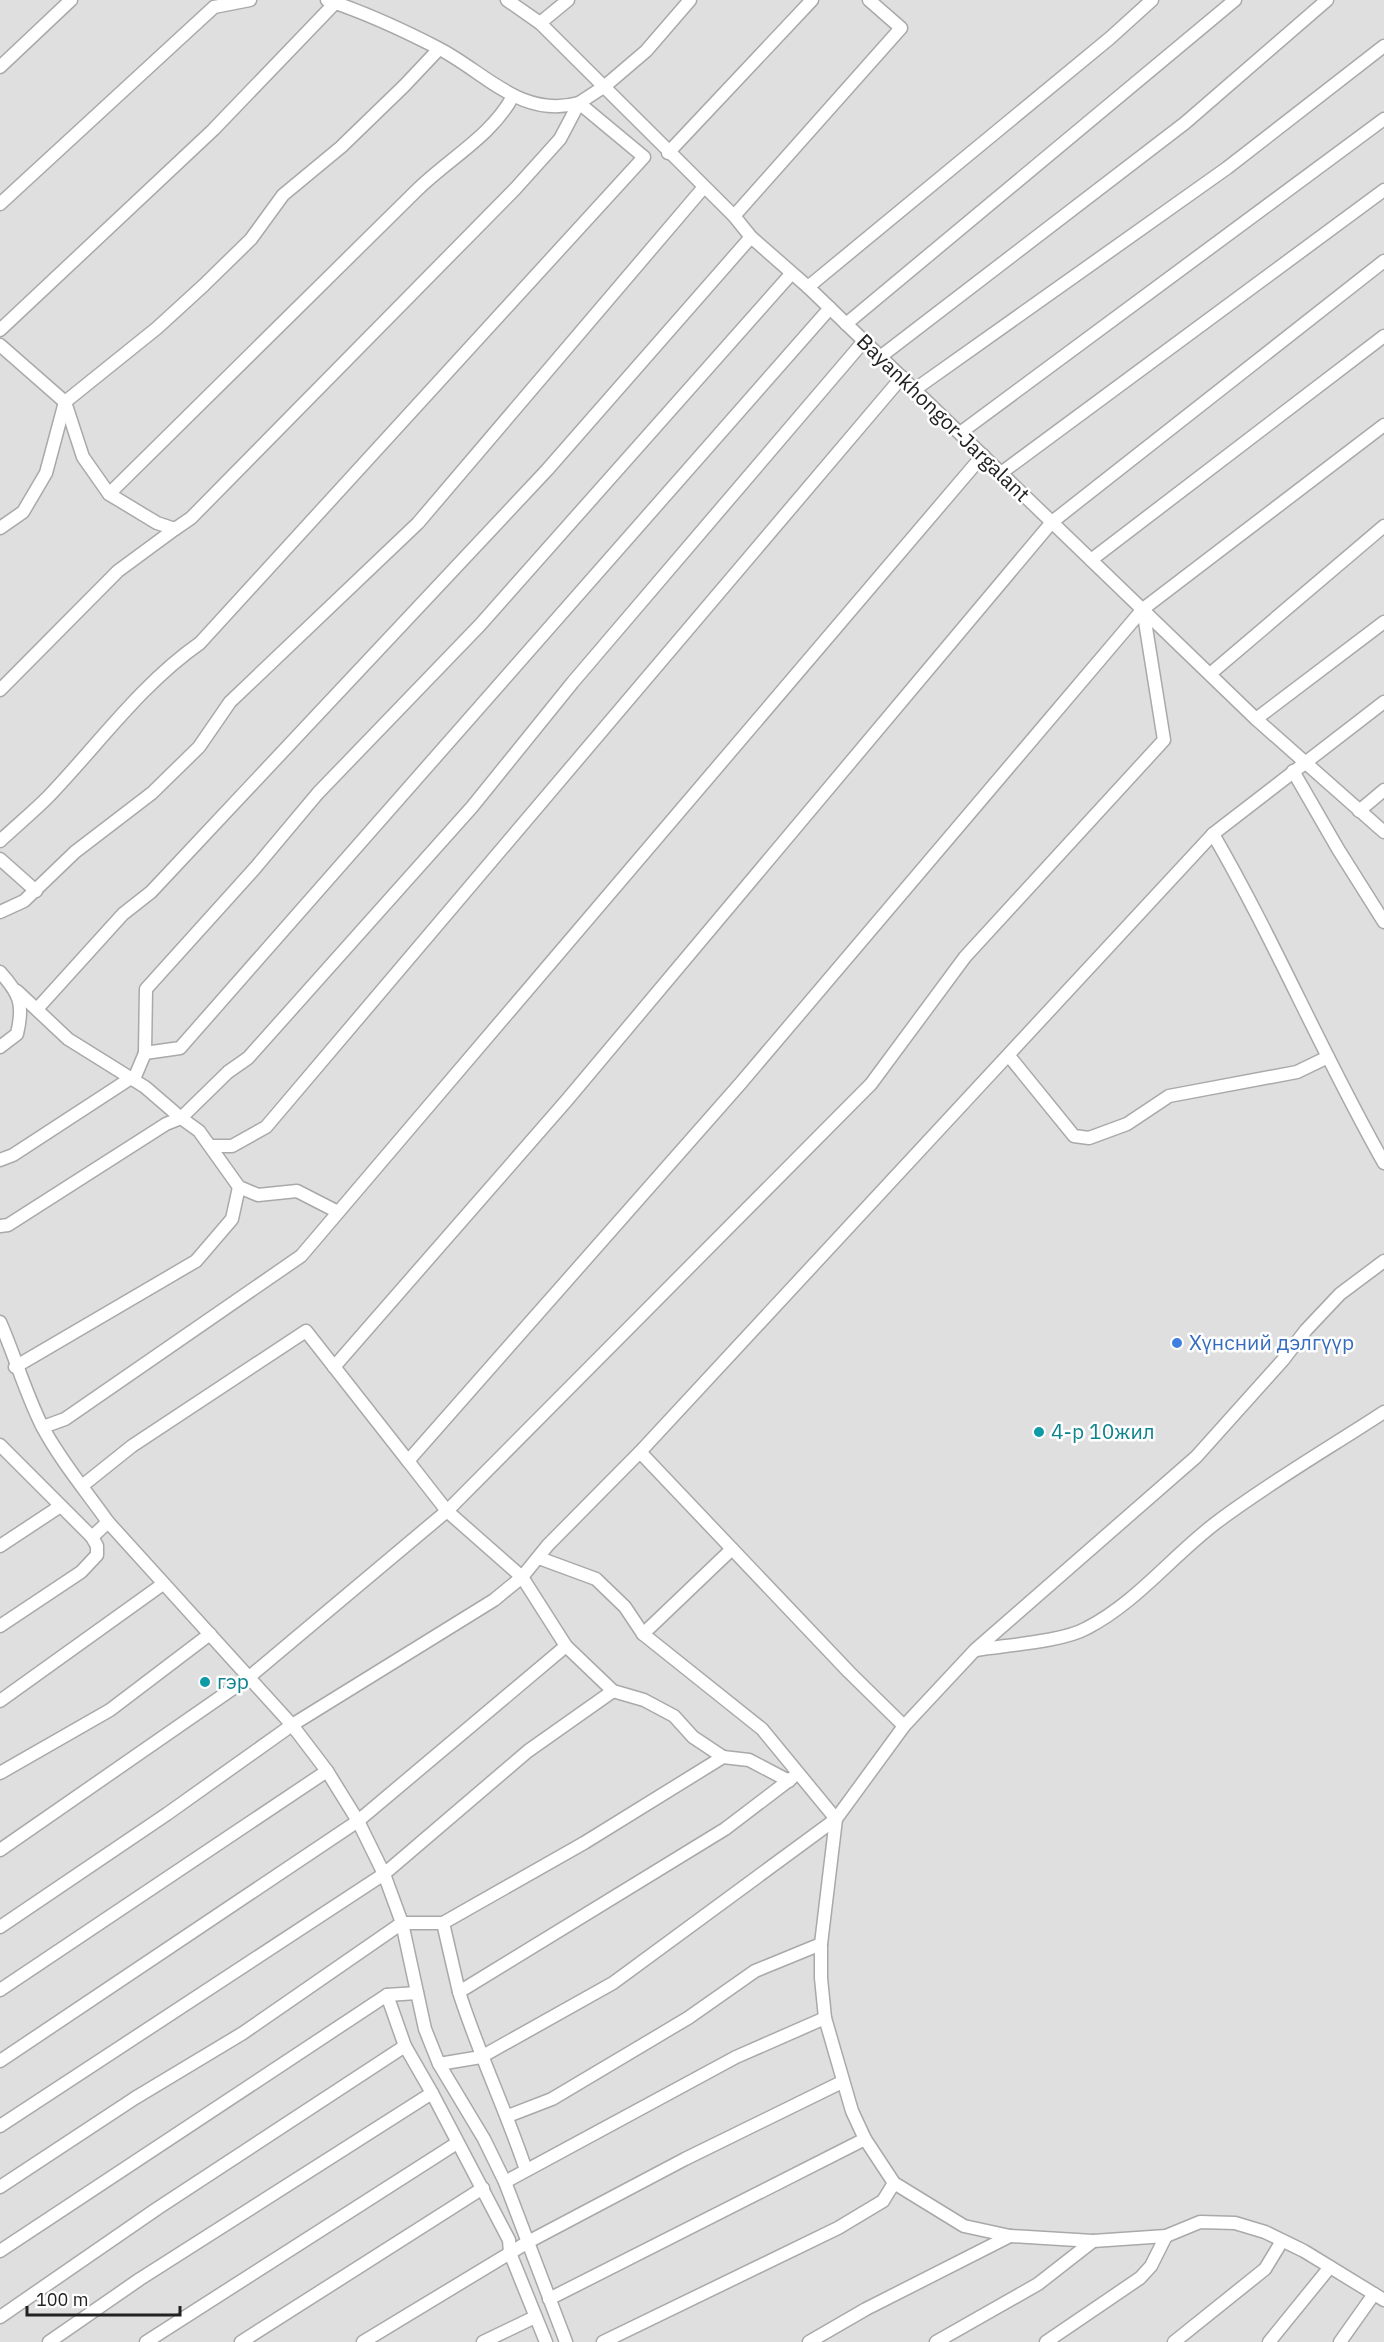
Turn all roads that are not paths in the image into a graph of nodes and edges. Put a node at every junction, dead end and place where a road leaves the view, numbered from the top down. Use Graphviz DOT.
graph roads {
  1 [pos="70,0"];
  2 [pos="250,0"];
  3 [pos="507,0"];
  4 [pos="568,0"];
  5 [pos="690,0"];
  6 [pos="812,0"];
  7 [pos="869,0"];
  8 [pos="1152,0"];
  9 [pos="1235,0"];
  10 [pos="1327,0"];
  11 [pos="331,1"];
  12 [pos="540,23"];
  13 [pos="1384,46"];
  14 [pos="439,49"];
  15 [pos="0,67"];
  16 [pos="605,86"];
  17 [pos="513,96"];
  18 [pos="579,103"];
  19 [pos="1384,119"];
  20 [pos="664,149"];
  21 [pos="644,157"];
  22 [pos="704,187"];
  23 [pos="1384,190"];
  24 [pos="0,204"];
  25 [pos="734,216"];
  26 [pos="751,237"];
  27 [pos="1384,261"];
  28 [pos="791,274"];
  29 [pos="808,287"];
  30 [pos="830,308"];
  31 [pos="846,324"];
  32 [pos="0,330"];
  33 [pos="1384,336"];
  34 [pos="864,341"];
  35 [pos="0,345"];
  36 [pos="880,357"];
  37 [pos="902,377"];
  38 [pos="914,390"];
  39 [pos="65,402"];
  40 [pos="1384,424"];
  41 [pos="960,433"];
  42 [pos="983,455"];
  43 [pos="1001,473"];
  44 [pos="110,494"];
  45 [pos="1052,522"];
  46 [pos="1384,526"];
  47 [pos="0,528"];
  48 [pos="175,529"];
  49 [pos="1091,560"];
  50 [pos="1143,609"];
  51 [pos="1384,622"];
  52 [pos="1210,674"];
  53 [pos="0,690"];
  54 [pos="1384,702"];
  55 [pos="1256,719"];
  56 [pos="1306,761"];
  57 [pos="1293,771"];
  58 [pos="1384,790"];
  59 [pos="1359,811"];
  60 [pos="1384,832"];
  61 [pos="1212,834"];
  62 [pos="0,841"];
  63 [pos="0,859"];
  64 [pos="36,891"];
  65 [pos="0,912"];
  66 [pos="1384,922"];
  67 [pos="0,972"];
  68 [pos="17,991"];
  69 [pos="37,1009"];
  70 [pos="0,1047"];
  71 [pos="145,1053"];
  72 [pos="1009,1056"];
  73 [pos="1328,1057"];
  74 [pos="133,1078"];
  75 [pos="181,1118"];
  76 [pos="211,1146"];
  77 [pos="0,1160"];
  78 [pos="1384,1163"];
  79 [pos="239,1187"];
  80 [pos="338,1212"];
  81 [pos="0,1226"];
  82 [pos="1384,1262"];
  83 [pos="0,1322"];
  84 [pos="15,1366"];
  85 [pos="334,1367"];
  86 [pos="1384,1412"];
  87 [pos="43,1427"];
  88 [pos="0,1445"];
  89 [pos="640,1452"];
  90 [pos="408,1461"];
  91 [pos="82,1486"];
  92 [pos="59,1508"];
  93 [pos="447,1511"];
  94 [pos="108,1522"];
  95 [pos="92,1537"];
  96 [pos="0,1546"];
  97 [pos="732,1549"];
  98 [pos="539,1558"];
  99 [pos="522,1577"];
  100 [pos="163,1584"];
  101 [pos="0,1626"];
  102 [pos="210,1634"];
  103 [pos="643,1634"];
  104 [pos="566,1646"];
  105 [pos="975,1650"];
  106 [pos="248,1678"];
  107 [pos="613,1691"];
  108 [pos="0,1701"];
  109 [pos="292,1725"];
  110 [pos="904,1726"];
  111 [pos="723,1757"];
  112 [pos="327,1771"];
  113 [pos="0,1773"];
  114 [pos="793,1777"];
  115 [pos="836,1819"];
  116 [pos="358,1821"];
  117 [pos="0,1850"];
  118 [pos="384,1874"];
  119 [pos="402,1923"];
  120 [pos="443,1923"];
  121 [pos="0,1927"];
  122 [pos="821,1944"];
  123 [pos="0,1990"];
  124 [pos="459,1992"];
  125 [pos="417,1993"];
  126 [pos="387,1995"];
  127 [pos="825,2018"];
  128 [pos="405,2046"];
  129 [pos="482,2056"];
  130 [pos="0,2061"];
  131 [pos="439,2064"];
  132 [pos="842,2082"];
  133 [pos="432,2093"];
  134 [pos="508,2116"];
  135 [pos="0,2126"];
  136 [pos="865,2139"];
  137 [pos="457,2143"];
  138 [pos="526,2170"];
  139 [pos="505,2181"];
  140 [pos="894,2183"];
  141 [pos="0,2187"];
  142 [pos="483,2188"];
  143 [pos="1010,2236"];
  144 [pos="1166,2236"];
  145 [pos="1093,2241"];
  146 [pos="1282,2241"];
  147 [pos="528,2242"];
  148 [pos="0,2251"];
  149 [pos="510,2253"];
  150 [pos="1330,2267"];
  151 [pos="1379,2297"];
  152 [pos="549,2299"];
  153 [pos="0,2317"];
  154 [pos="535,2317"];
  155 [pos="49,2342"];
  156 [pos="146,2342"];
  157 [pos="241,2342"];
  158 [pos="363,2342"];
  159 [pos="483,2342"];
  160 [pos="546,2342"];
  161 [pos="566,2342"];
  162 [pos="603,2342"];
  163 [pos="808,2342"];
  164 [pos="936,2342"];
  165 [pos="1046,2342"];
  166 [pos="1174,2342"];
  167 [pos="1269,2342"];
  168 [pos="1340,2342"];
  1 -- 15 [label="street"];
  2 -- 24 [label="street"];
  3 -- 12 [label="street, Bayankhongor-Jargalant"];
  4 -- 12 [label="street"];
  5 -- 16 [label="street"];
  6 -- 20 [label="street"];
  7 -- 25 [label="street"];
  8 -- 29 [label="street"];
  9 -- 31 [label="street"];
  10 -- 36 [label="street"];
  11 -- 14 [label="street"];
  11 -- 32 [label="street"];
  12 -- 16 [label="street, Bayankhongor-Jargalant"];
  13 -- 38 [label="street"];
  14 -- 17 [label="street"];
  14 -- 39 [label="street"];
  16 -- 18 [label="street"];
  16 -- 20 [label="street, Bayankhongor-Jargalant"];
  17 -- 18 [label="street"];
  17 -- 44 [label="street"];
  18 -- 21 [label="street"];
  18 -- 48 [label="street"];
  19 -- 41 [label="street"];
  20 -- 21 [label="street"];
  20 -- 22 [label="street, Bayankhongor-Jargalant"];
  21 -- 62 [label="street"];
  22 -- 25 [label="street, Bayankhongor-Jargalant"];
  22 -- 64 [label="street"];
  23 -- 43 [label="street"];
  25 -- 26 [label="street, Bayankhongor-Jargalant"];
  26 -- 28 [label="street, Bayankhongor-Jargalant"];
  26 -- 69 [label="street"];
  27 -- 45 [label="street"];
  28 -- 29 [label="street, Bayankhongor-Jargalant"];
  28 -- 71 [label="street"];
  29 -- 30 [label="street, Bayankhongor-Jargalant"];
  30 -- 31 [label="street, Bayankhongor-Jargalant"];
  30 -- 71 [label="street"];
  31 -- 34 [label="street, Bayankhongor-Jargalant"];
  33 -- 49 [label="street"];
  34 -- 36 [label="street, Bayankhongor-Jargalant"];
  34 -- 75 [label="street"];
  35 -- 39 [label="street"];
  36 -- 37 [label="street, Bayankhongor-Jargalant"];
  37 -- 38 [label="street, Bayankhongor-Jargalant"];
  37 -- 76 [label="street"];
  38 -- 41 [label="street, Bayankhongor-Jargalant"];
  39 -- 44 [label="street"];
  39 -- 47 [label="street"];
  40 -- 50 [label="street"];
  41 -- 42 [label="street, Bayankhongor-Jargalant"];
  42 -- 43 [label="street, Bayankhongor-Jargalant"];
  42 -- 80 [label="street"];
  43 -- 45 [label="street, Bayankhongor-Jargalant"];
  44 -- 48 [label="street"];
  45 -- 49 [label="street, Bayankhongor-Jargalant"];
  45 -- 85 [label="street"];
  46 -- 52 [label="street"];
  48 -- 53 [label="street"];
  49 -- 50 [label="street, Bayankhongor-Jargalant"];
  50 -- 52 [label="street, Bayankhongor-Jargalant"];
  50 -- 90 [label="street"];
  50 -- 93 [label="street"];
  51 -- 55 [label="street"];
  52 -- 55 [label="street, Bayankhongor-Jargalant"];
  54 -- 56 [label="street"];
  55 -- 56 [label="street, Bayankhongor-Jargalant"];
  56 -- 57 [label="street"];
  56 -- 59 [label="street, Bayankhongor-Jargalant"];
  57 -- 61 [label="street"];
  57 -- 66 [label="street"];
  58 -- 59 [label="street"];
  59 -- 60 [label="street, Bayankhongor-Jargalant"];
  61 -- 72 [label="street"];
  61 -- 73 [label="street"];
  63 -- 64 [label="street"];
  64 -- 65 [label="street"];
  67 -- 68 [label="street"];
  68 -- 69 [label="street"];
  68 -- 70 [label="street"];
  69 -- 74 [label="street"];
  71 -- 74 [label="street"];
  72 -- 73 [label="street"];
  72 -- 89 [label="street"];
  73 -- 78 [label="street"];
  74 -- 75 [label="street"];
  74 -- 77 [label="street"];
  75 -- 76 [label="street"];
  75 -- 81 [label="street"];
  76 -- 79 [label="street"];
  79 -- 80 [label="street"];
  79 -- 84 [label="street"];
  80 -- 87 [label="street"];
  82 -- 105 [label="street"];
  83 -- 84 [label="street"];
  84 -- 87 [label="street"];
  85 -- 90 [label="street"];
  85 -- 91 [label="street"];
  86 -- 105 [label="street"];
  87 -- 91 [label="street"];
  88 -- 92 [label="street"];
  89 -- 97 [label="street"];
  89 -- 98 [label="street"];
  90 -- 93 [label="street"];
  91 -- 94 [label="street"];
  92 -- 95 [label="street"];
  92 -- 96 [label="street"];
  93 -- 99 [label="street"];
  93 -- 106 [label="street"];
  94 -- 95 [label="street"];
  94 -- 100 [label="street"];
  95 -- 101 [label="street"];
  97 -- 103 [label="street"];
  97 -- 110 [label="street"];
  98 -- 99 [label="street"];
  98 -- 103 [label="street"];
  99 -- 104 [label="street"];
  99 -- 109 [label="street"];
  100 -- 102 [label="street"];
  100 -- 108 [label="street"];
  102 -- 106 [label="street"];
  102 -- 113 [label="street"];
  103 -- 114 [label="street"];
  104 -- 107 [label="street"];
  104 -- 116 [label="street"];
  105 -- 110 [label="street"];
  106 -- 109 [label="street"];
  106 -- 117 [label="street"];
  107 -- 111 [label="street"];
  107 -- 118 [label="street"];
  109 -- 112 [label="street"];
  109 -- 121 [label="street"];
  110 -- 115 [label="street"];
  111 -- 114 [label="street"];
  111 -- 120 [label="street"];
  112 -- 116 [label="street"];
  112 -- 123 [label="street"];
  114 -- 115 [label="street"];
  114 -- 124 [label="street"];
  115 -- 122 [label="street"];
  115 -- 129 [label="street"];
  116 -- 118 [label="street"];
  116 -- 130 [label="street"];
  118 -- 119 [label="street"];
  118 -- 135 [label="street"];
  119 -- 120 [label="street"];
  119 -- 125 [label="street"];
  119 -- 141 [label="street"];
  120 -- 124 [label="street"];
  122 -- 127 [label="street"];
  122 -- 134 [label="street"];
  124 -- 129 [label="street"];
  125 -- 126 [label="street"];
  125 -- 131 [label="street"];
  126 -- 128 [label="street"];
  126 -- 148 [label="street"];
  127 -- 132 [label="street"];
  127 -- 138 [label="street"];
  128 -- 133 [label="street"];
  128 -- 153 [label="street"];
  129 -- 131 [label="street"];
  129 -- 134 [label="street"];
  131 -- 139 [label="street"];
  132 -- 136 [label="street"];
  132 -- 147 [label="street"];
  133 -- 137 [label="street"];
  133 -- 155 [label="street"];
  134 -- 138 [label="street"];
  136 -- 140 [label="street"];
  136 -- 152 [label="street"];
  137 -- 142 [label="street"];
  137 -- 156 [label="street"];
  138 -- 139 [label="street"];
  139 -- 147 [label="street"];
  140 -- 143 [label="street"];
  140 -- 162 [label="street"];
  142 -- 149 [label="street"];
  142 -- 157 [label="street"];
  143 -- 145 [label="street"];
  143 -- 163 [label="street"];
  144 -- 145 [label="street"];
  144 -- 146 [label="street"];
  144 -- 165 [label="street"];
  145 -- 164 [label="street"];
  146 -- 150 [label="street"];
  146 -- 166 [label="street"];
  147 -- 149 [label="street"];
  147 -- 152 [label="street"];
  149 -- 154 [label="street"];
  149 -- 158 [label="street"];
  150 -- 151 [label="street"];
  150 -- 167 [label="street"];
  151 -- 168 [label="street"];
  152 -- 161 [label="street"];
  154 -- 159 [label="street"];
  154 -- 160 [label="street"];
}
